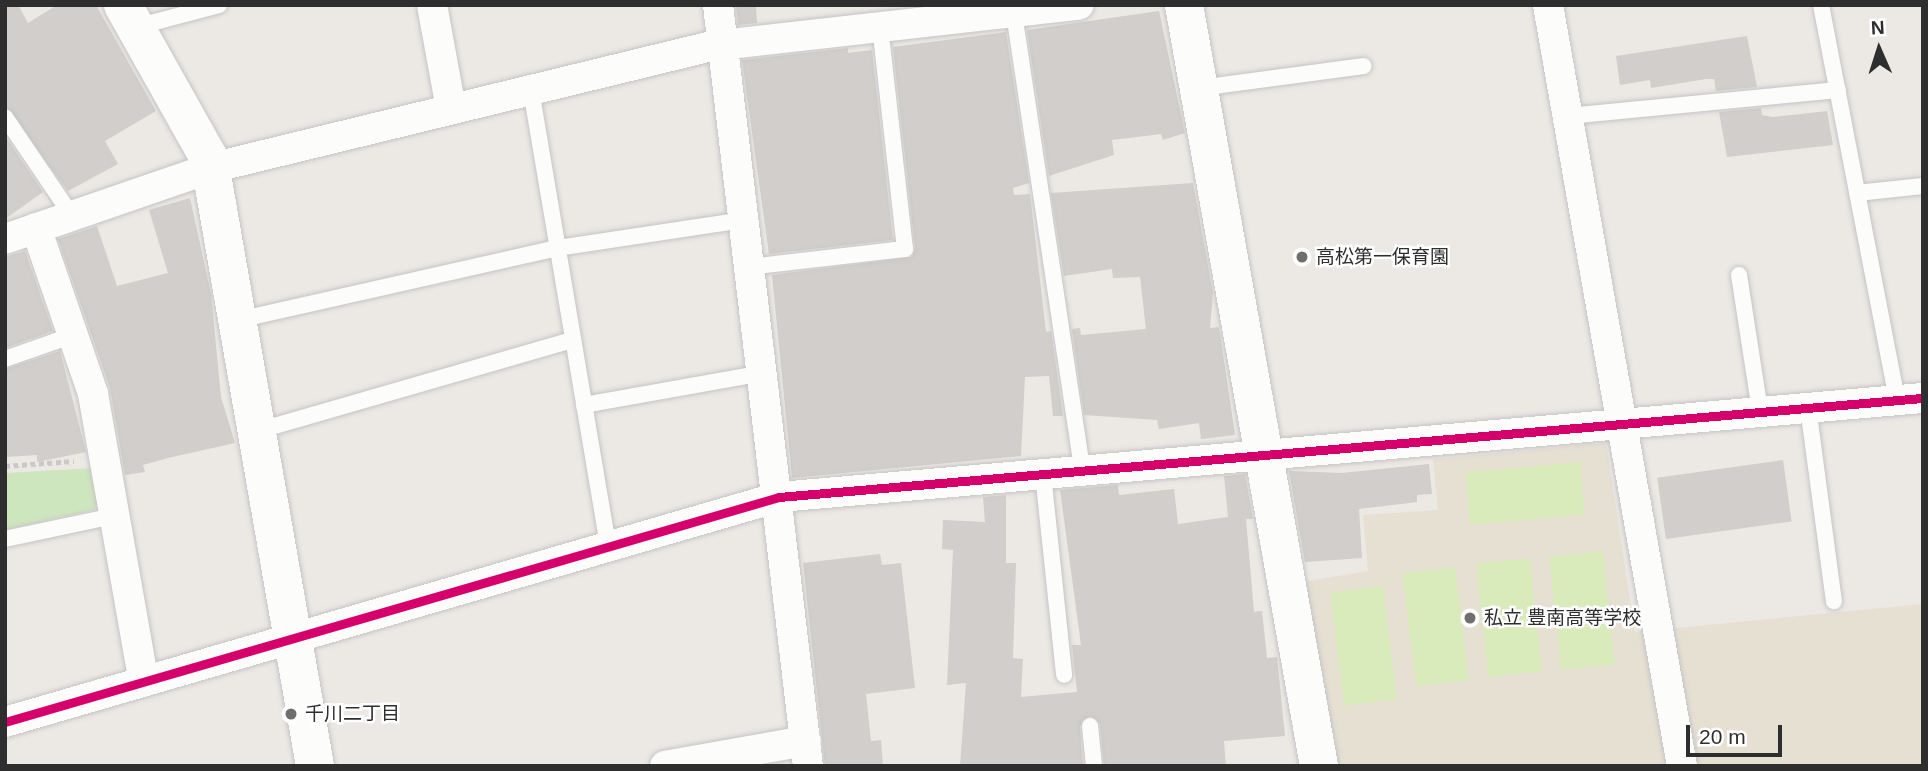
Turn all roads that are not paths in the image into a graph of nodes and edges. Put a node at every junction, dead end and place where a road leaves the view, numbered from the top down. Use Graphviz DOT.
graph roads {
  1 [pos="219,5"];
  2 [pos="432,5"];
  3 [pos="718,5"];
  4 [pos="1079,5"];
  5 [pos="1184,5"];
  6 [pos="1548,5"];
  7 [pos="1821,5"];
  8 [pos="968,11"];
  9 [pos="1014,13"];
  10 [pos="129,16"];
  11 [pos="880,26"];
  12 [pos="722,45"];
  13 [pos="1364,66"];
  14 [pos="1199,88"];
  15 [pos="531,90"];
  16 [pos="1838,90"];
  17 [pos="451,109"];
  18 [pos="1568,116"];
  19 [pos="5,117"];
  20 [pos="211,169"];
  21 [pos="1923,186"];
  22 [pos="1857,193"];
  23 [pos="72,216"];
  24 [pos="744,220"];
  25 [pos="36,228"];
  26 [pos="5,239"];
  27 [pos="558,248"];
  28 [pos="750,267"];
  29 [pos="1739,275"];
  30 [pos="238,320"];
  31 [pos="73,335"];
  32 [pos="573,340"];
  33 [pos="5,359"];
  34 [pos="763,373"];
  35 [pos="1910,399"];
  36 [pos="584,405"];
  37 [pos="1808,407"];
  38 [pos="1760,411"];
  39 [pos="1624,422"];
  40 [pos="257,430"];
  41 [pos="1266,455"];
  42 [pos="1082,470"];
  43 [pos="1044,474"];
  44 [pos="779,497"];
  45 [pos="113,516"];
  46 [pos="5,539"];
  47 [pos="608,544"];
  48 [pos="1834,601"];
  49 [pos="293,641"];
  50 [pos="1064,675"];
  51 [pos="144,682"];
  52 [pos="5,722"];
  53 [pos="1090,726"];
  54 [pos="807,753"];
  55 [pos="315,766"];
  56 [pos="664,766"];
  57 [pos="1094,766"];
  58 [pos="1319,766"];
  59 [pos="1682,766"];
  1 -- 10 [label="lane"];
  2 -- 17 [label="street"];
  3 -- 12 [label="street"];
  4 -- 9 [label="street"];
  5 -- 14 [label="street"];
  6 -- 18 [label="street"];
  7 -- 16 [label="lane"];
  8 -- 9 [label="street"];
  8 -- 11 [label="street"];
  9 -- 42 [label="lane"];
  10 -- 20 [label="street"];
  11 -- 12 [label="street"];
  11 -- 28 [label="lane"];
  12 -- 15 [label="street"];
  12 -- 24 [label="street"];
  13 -- 14 [label="lane"];
  14 -- 41 [label="street"];
  15 -- 17 [label="street"];
  15 -- 27 [label="lane"];
  16 -- 18 [label="lane"];
  16 -- 22 [label="lane"];
  17 -- 20 [label="street"];
  18 -- 39 [label="street"];
  19 -- 23 [label="lane"];
  20 -- 23 [label="street"];
  20 -- 30 [label="street"];
  21 -- 22 [label="lane"];
  22 -- 35 [label="lane"];
  23 -- 25 [label="street"];
  24 -- 27 [label="lane"];
  24 -- 28 [label="street"];
  25 -- 26 [label="street"];
  25 -- 31 [label="street"];
  27 -- 30 [label="lane"];
  27 -- 32 [label="lane"];
  28 -- 34 [label="street"];
  29 -- 38 [label="lane"];
  30 -- 40 [label="street"];
  31 -- 33 [label="lane"];
  31 -- 45 [label="street"];
  32 -- 36 [label="lane"];
  32 -- 40 [label="lane"];
  34 -- 36 [label="lane"];
  34 -- 44 [label="street"];
  35 -- 37 [label="street"];
  36 -- 47 [label="lane"];
  37 -- 38 [label="street"];
  37 -- 48 [label="lane"];
  38 -- 39 [label="street"];
  39 -- 41 [label="street"];
  39 -- 59 [label="street"];
  40 -- 49 [label="street"];
  41 -- 42 [label="street"];
  41 -- 58 [label="street"];
  42 -- 43 [label="street"];
  43 -- 44 [label="street"];
  43 -- 50 [label="lane"];
  44 -- 47 [label="street"];
  44 -- 54 [label="street"];
  45 -- 46 [label="lane"];
  45 -- 51 [label="street"];
  47 -- 49 [label="street"];
  49 -- 51 [label="street"];
  49 -- 55 [label="street"];
  51 -- 52 [label="street"];
  53 -- 57 [label="lane"];
  54 -- 56 [label="street"];
}
